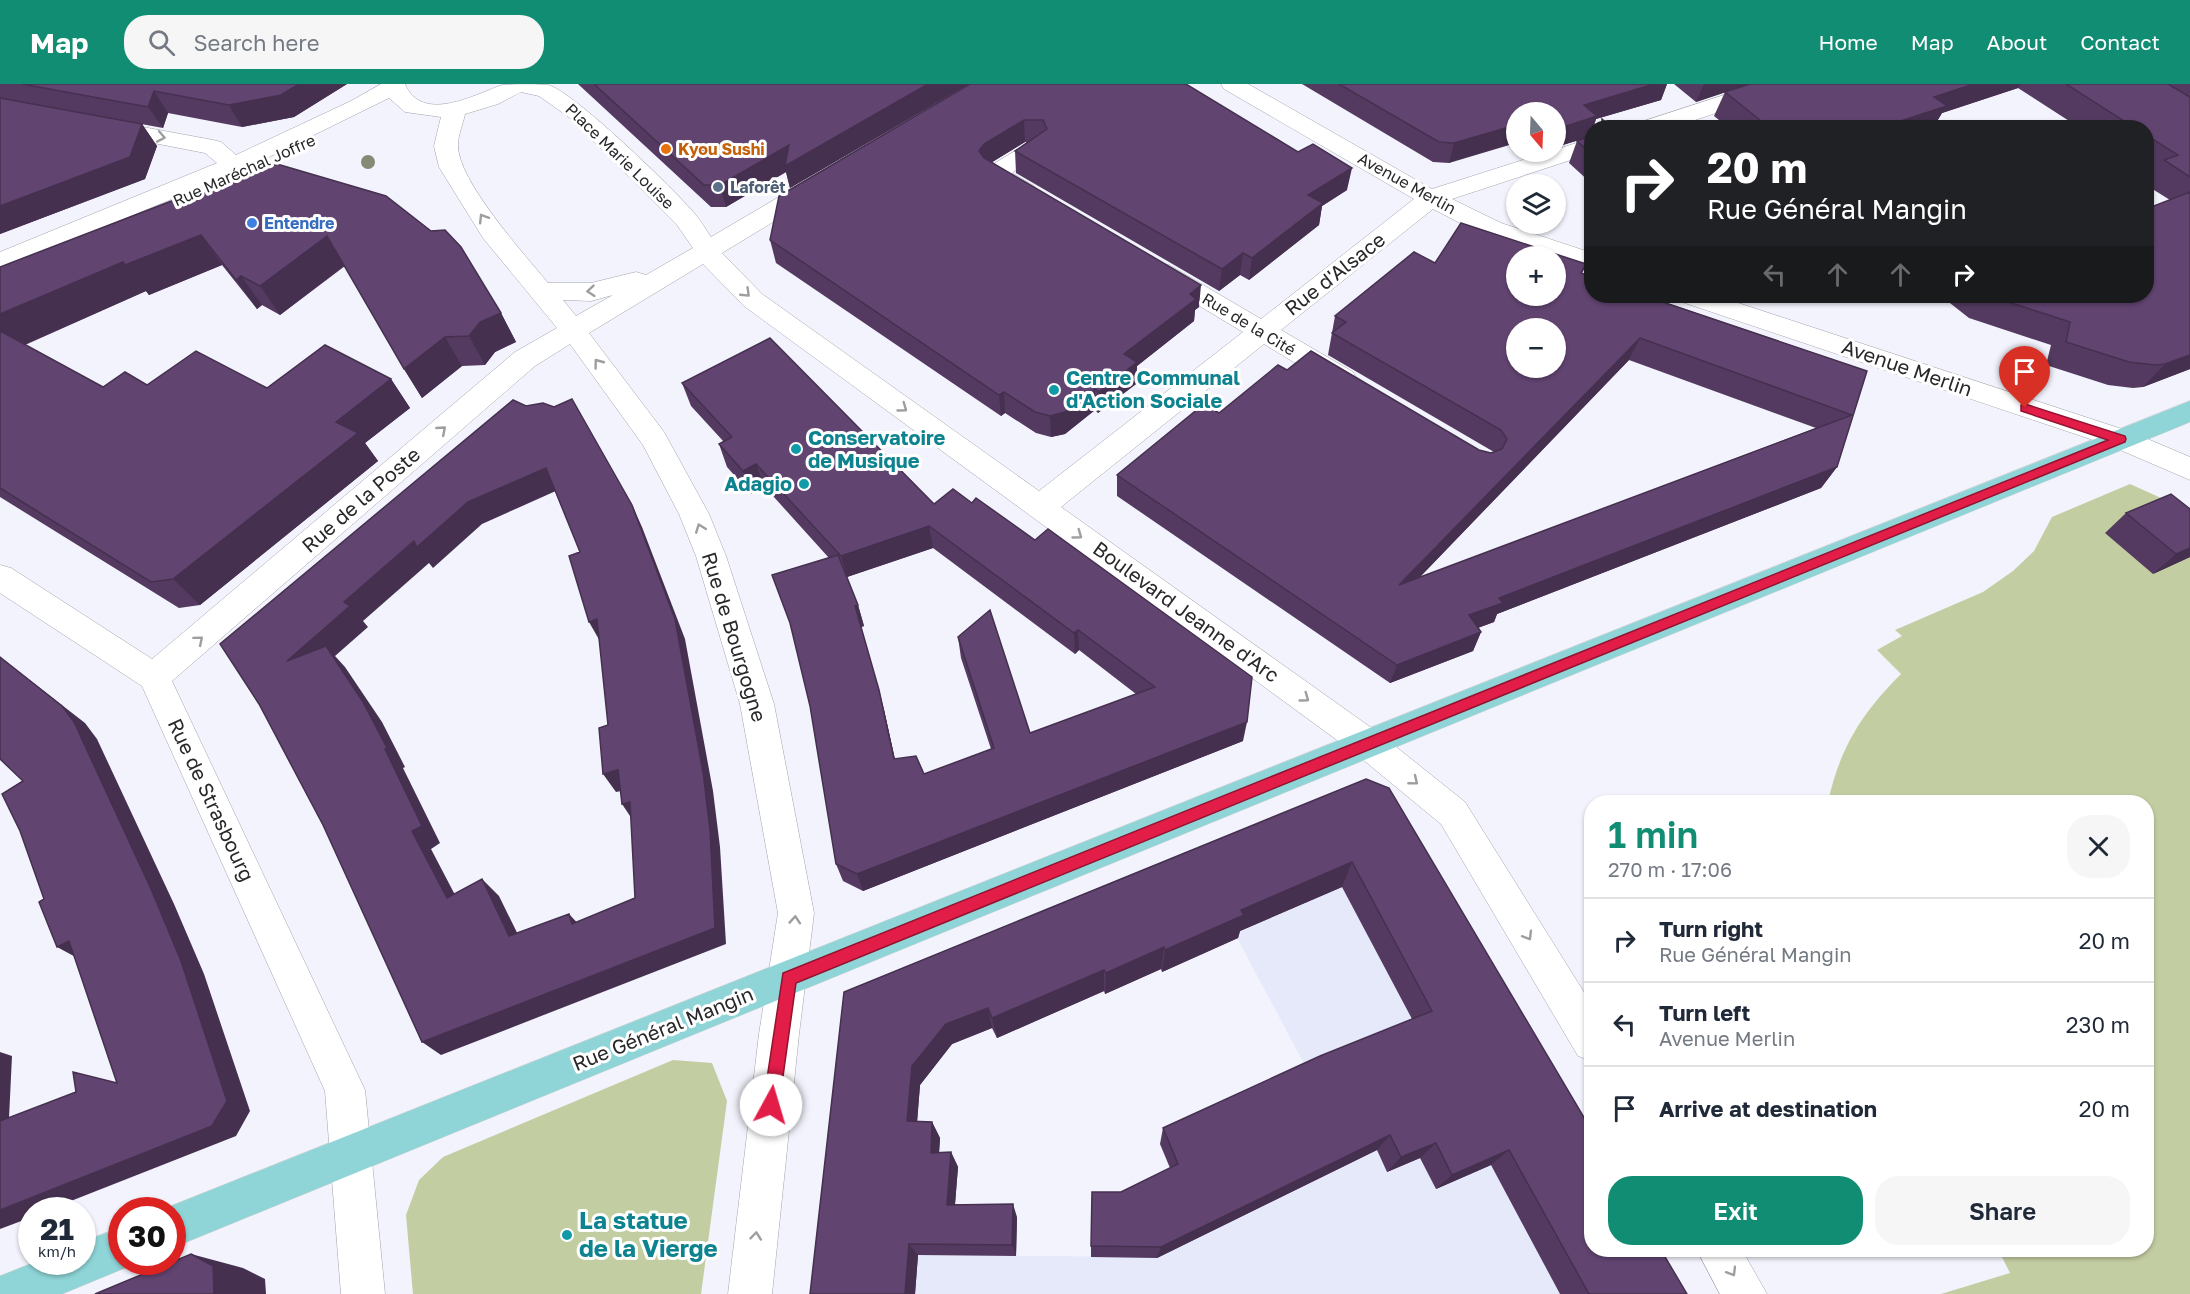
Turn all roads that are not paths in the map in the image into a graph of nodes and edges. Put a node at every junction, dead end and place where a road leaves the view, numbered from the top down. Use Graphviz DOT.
graph roads {
  1 [pos="1232,84"];
  2 [pos="1780,84"];
  3 [pos="517,85"];
  4 [pos="397,91"];
  5 [pos="454,110"];
  6 [pos="1670,120"];
  7 [pos="78,122"];
  8 [pos="1584,148"];
  9 [pos="1034,149"];
  10 [pos="233,165"];
  11 [pos="262,165"];
  12 [pos="837,174"];
  13 [pos="1432,197"];
  14 [pos="1043,202"];
  15 [pos="47,244"];
  16 [pos="707,249"];
  17 [pos="1136,257"];
  18 [pos="1584,259"];
  19 [pos="0,262"];
  20 [pos="672,270"];
  21 [pos="541,291"];
  22 [pos="1711,303"];
  23 [pos="574,331"];
  24 [pos="1262,331"];
  25 [pos="1367,393"];
  26 [pos="2190,411"];
  27 [pos="2121,439"];
  28 [pos="2190,469"];
  29 [pos="1040,507"];
  30 [pos="0,577"];
  31 [pos="154,677"];
  32 [pos="1368,744"];
  33 [pos="788,979"];
  34 [pos="1584,1029"];
  35 [pos="351,1155"];
  36 [pos="186,1221"];
  37 [pos="108,1254"];
  38 [pos="1722,1257"];
  39 [pos="8,1294"];
  40 [pos="363,1294"];
  41 [pos="750,1294"];
  42 [pos="1745,1294"];
  1 -- 13 [label="street, Avenue Merlin"];
  2 -- 6 [label="street"];
  3 -- 5 [label="street, Place Marie Louise"];
  3 -- 16 [label="street, Place Marie Louise"];
  4 -- 5 [label="street, Place Marie Louise"];
  4 -- 10 [label="street, Rue Maréchal Joffre"];
  4 -- 11 [label="street, Rue Maréchal Joffre"];
  21 -- 5 [label="street, one-way"];
  7 -- 10 [label="street, one-way"];
  8 -- 13 [label="street"];
  9 -- 14 [label="street"];
  10 -- 11 [label="street"];
  10 -- 15 [label="street, Rue Maréchal Joffre"];
  11 -- 15 [label="street, Rue Maréchal Joffre"];
  12 -- 16 [label="street"];
  13 -- 18 [label="street, Avenue Merlin"];
  13 -- 24 [label="street, Rue d'Alsace"];
  15 -- 19 [label="street, Rue Maréchal Joffre"];
  16 -- 20 [label="street"];
  16 -- 29 [label="street, Boulevard Jeanne d'Arc, one-way"];
  17 -- 24 [label="street, Rue de la Cité"];
  20 -- 21 [label="street, one-way"];
  20 -- 23 [label="street"];
  21 -- 23 [label="street"];
  22 -- 27 [label="street, Avenue Merlin"];
  31 -- 23 [label="street, Rue de la Poste, one-way"];
  33 -- 23 [label="street, Rue de Bourgogne, one-way"];
  24 -- 25 [label="street, Rue de la Cité"];
  24 -- 29 [label="street, Rue d'Alsace"];
  26 -- 27 [label="main road, Rue Général Mangin"];
  27 -- 28 [label="street, Avenue Merlin"];
  27 -- 32 [label="main road, Rue Général Mangin"];
  29 -- 32 [label="street, Boulevard Jeanne d'Arc, one-way"];
  30 -- 31 [label="street"];
  31 -- 35 [label="street, Rue de Strasbourg"];
  32 -- 33 [label="main road, Rue Général Mangin"];
  32 -- 34 [label="street, Boulevard Jeanne d'Arc, one-way"];
  33 -- 35 [label="main road, Rue Général Mangin"];
  41 -- 33 [label="street, Rue de Bourgogne, one-way"];
  35 -- 36 [label="main road, Rue Général Mangin"];
  35 -- 40 [label="street, Rue de Strasbourg"];
  37 -- 39 [label="main road"];
  38 -- 42 [label="street, one-way"];
}
